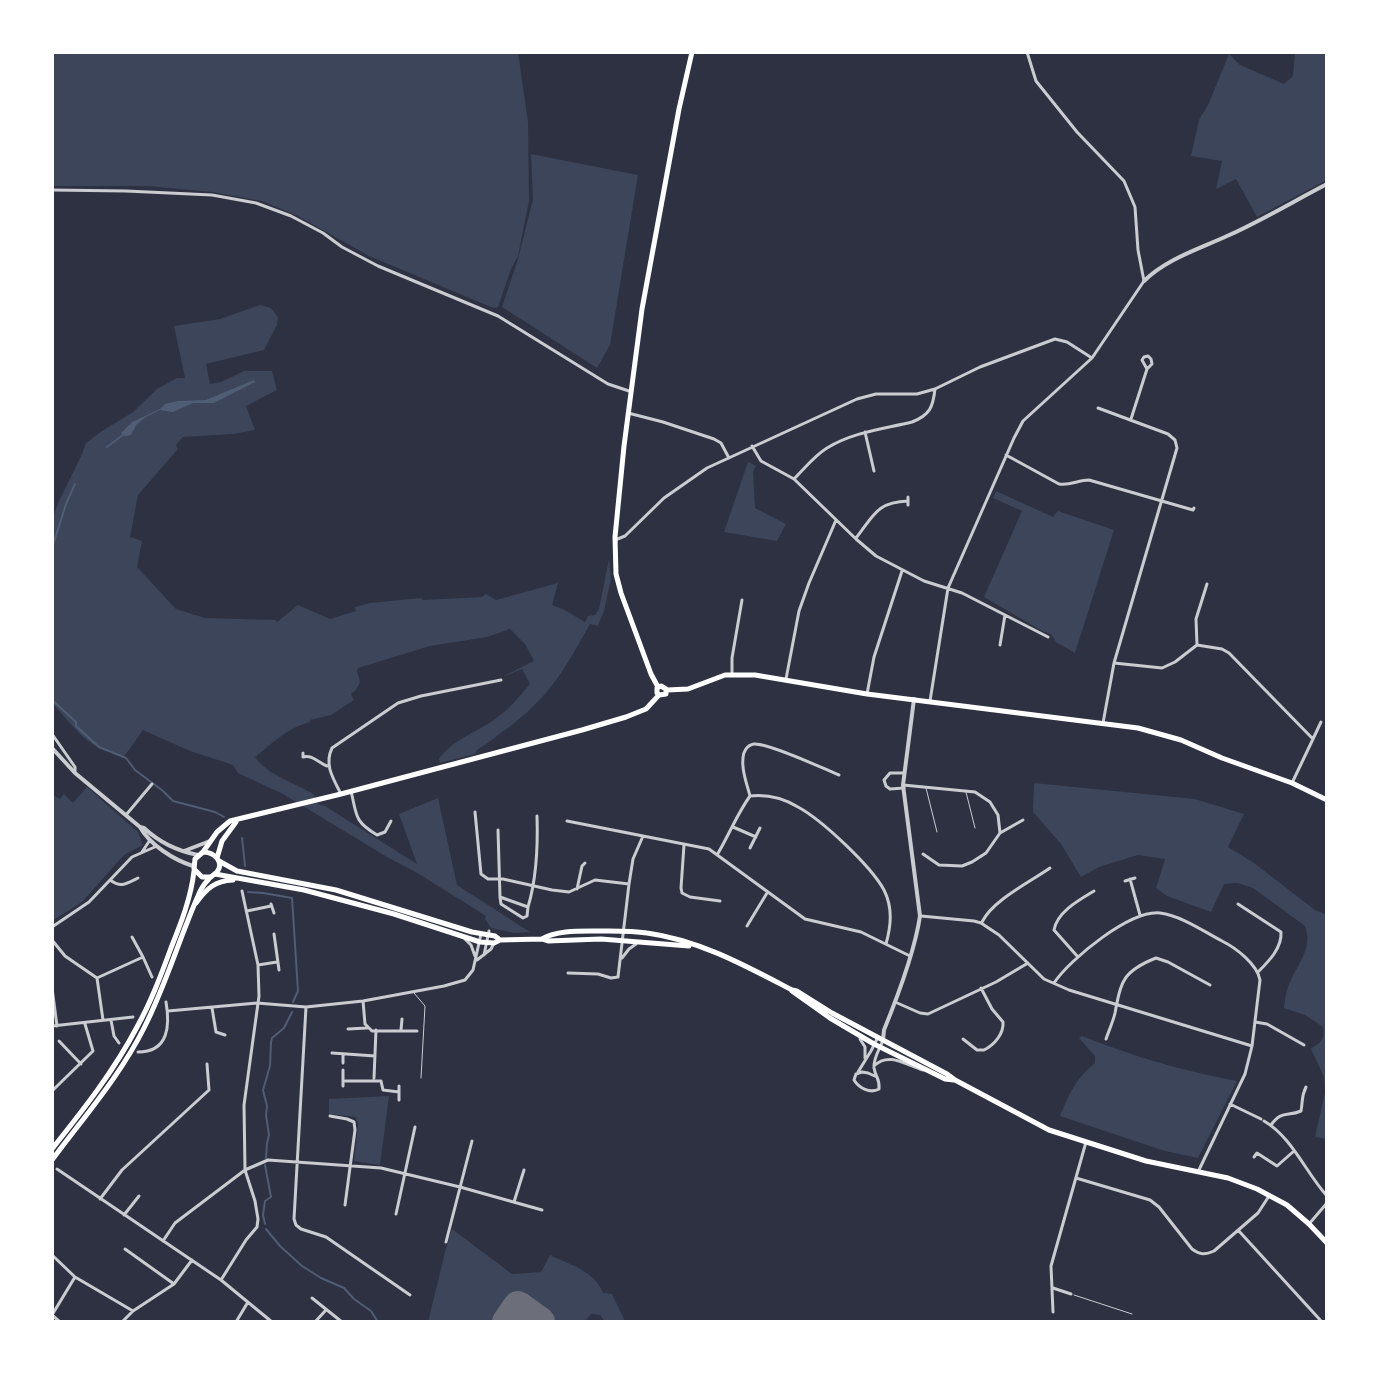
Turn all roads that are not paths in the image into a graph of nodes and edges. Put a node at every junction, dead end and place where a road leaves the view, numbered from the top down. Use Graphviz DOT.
graph roads {
  1 [pos="692,52"];
  2 [pos="1027,52"];
  3 [pos="1327,184"];
  4 [pos="52,190"];
  5 [pos="1142,269"];
  6 [pos="1152,273"];
  7 [pos="1144,281"];
  8 [pos="1092,358"];
  9 [pos="1147,369"];
  10 [pos="935,389"];
  11 [pos="631,391"];
  12 [pos="1098,408"];
  13 [pos="628,413"];
  14 [pos="1130,420"];
  15 [pos="865,432"];
  16 [pos="752,446"];
  17 [pos="1006,455"];
  18 [pos="729,458"];
  19 [pos="874,471"];
  20 [pos="794,479"];
  21 [pos="908,501"];
  22 [pos="1162,501"];
  23 [pos="1193,511"];
  24 [pos="836,520"];
  25 [pos="856,539"];
  26 [pos="615,540"];
  27 [pos="902,571"];
  28 [pos="1201,582"];
  29 [pos="1207,584"];
  30 [pos="1212,586"];
  31 [pos="948,588"];
  32 [pos="742,600"];
  33 [pos="1005,615"];
  34 [pos="1048,637"];
  35 [pos="1000,645"];
  36 [pos="1197,645"];
  37 [pos="1114,663"];
  38 [pos="732,674"];
  39 [pos="786,679"];
  40 [pos="501,680"];
  41 [pos="658,687"];
  42 [pos="667,690"];
  43 [pos="867,694"];
  44 [pos="659,695"];
  45 [pos="914,699"];
  46 [pos="930,701"];
  47 [pos="1321,722"];
  48 [pos="1103,723"];
  49 [pos="52,734"];
  50 [pos="1313,739"];
  51 [pos="52,748"];
  52 [pos="303,753"];
  53 [pos="327,766"];
  54 [pos="75,773"];
  55 [pos="904,773"];
  56 [pos="839,775"];
  57 [pos="1292,783"];
  58 [pos="152,784"];
  59 [pos="903,787"];
  60 [pos="925,787"];
  61 [pos="351,791"];
  62 [pos="966,792"];
  63 [pos="341,794"];
  64 [pos="750,796"];
  65 [pos="1327,800"];
  66 [pos="475,812"];
  67 [pos="126,815"];
  68 [pos="537,816"];
  69 [pos="1023,820"];
  70 [pos="236,821"];
  71 [pos="391,821"];
  72 [pos="567,821"];
  73 [pos="140,827"];
  74 [pos="733,827"];
  75 [pos="760,828"];
  76 [pos="975,828"];
  77 [pos="498,830"];
  78 [pos="937,832"];
  79 [pos="1000,833"];
  80 [pos="643,835"];
  81 [pos="756,837"];
  82 [pos="157,839"];
  83 [pos="150,840"];
  84 [pos="212,840"];
  85 [pos="684,845"];
  86 [pos="157,846"];
  87 [pos="750,848"];
  88 [pos="142,852"];
  89 [pos="182,852"];
  90 [pos="200,854"];
  91 [pos="923,854"];
  92 [pos="717,855"];
  93 [pos="218,859"];
  94 [pos="585,863"];
  95 [pos="194,868"];
  96 [pos="1050,868"];
  97 [pos="212,876"];
  98 [pos="138,878"];
  99 [pos="238,879"];
  100 [pos="499,879"];
  101 [pos="1130,879"];
  102 [pos="109,880"];
  103 [pos="629,884"];
  104 [pos="533,886"];
  105 [pos="577,889"];
  106 [pos="242,891"];
  107 [pos="1094,891"];
  108 [pos="767,893"];
  109 [pos="500,897"];
  110 [pos="720,901"];
  111 [pos="195,904"];
  112 [pos="1238,904"];
  113 [pos="528,907"];
  114 [pos="247,911"];
  115 [pos="274,913"];
  116 [pos="1140,915"];
  117 [pos="920,916"];
  118 [pos="981,923"];
  119 [pos="747,926"];
  120 [pos="52,927"];
  121 [pos="624,931"];
  122 [pos="486,933"];
  123 [pos="274,934"];
  124 [pos="458,935"];
  125 [pos="132,937"];
  126 [pos="542,939"];
  127 [pos="52,940"];
  128 [pos="624,941"];
  129 [pos="483,942"];
  130 [pos="497,942"];
  131 [pos="648,942"];
  132 [pos="886,944"];
  133 [pos="705,949"];
  134 [pos="484,955"];
  135 [pos="910,956"];
  136 [pos="143,957"];
  137 [pos="1078,957"];
  138 [pos="621,958"];
  139 [pos="477,960"];
  140 [pos="277,962"];
  141 [pos="1028,963"];
  142 [pos="258,965"];
  143 [pos="279,970"];
  144 [pos="1259,971"];
  145 [pos="568,973"];
  146 [pos="152,977"];
  147 [pos="97,978"];
  148 [pos="1054,983"];
  149 [pos="1210,985"];
  150 [pos="52,988"];
  151 [pos="981,988"];
  152 [pos="792,990"];
  153 [pos="413,992"];
  154 [pos="363,1001"];
  155 [pos="166,1002"];
  156 [pos="895,1002"];
  157 [pos="257,1003"];
  158 [pos="1115,1004"];
  159 [pos="306,1007"];
  160 [pos="212,1008"];
  161 [pos="168,1011"];
  162 [pos="133,1017"];
  163 [pos="402,1019"];
  164 [pos="103,1020"];
  165 [pos="111,1020"];
  166 [pos="1255,1022"];
  167 [pos="85,1024"];
  168 [pos="55,1026"];
  169 [pos="367,1028"];
  170 [pos="348,1029"];
  171 [pos="376,1030"];
  172 [pos="401,1030"];
  173 [pos="417,1031"];
  174 [pos="856,1033"];
  175 [pos="225,1035"];
  176 [pos="880,1038"];
  177 [pos="963,1039"];
  178 [pos="1106,1039"];
  179 [pos="59,1041"];
  180 [pos="119,1043"];
  181 [pos="1304,1045"];
  182 [pos="877,1046"];
  183 [pos="1252,1046"];
  184 [pos="138,1052"];
  185 [pos="332,1053"];
  186 [pos="343,1055"];
  187 [pos="375,1056"];
  188 [pos="863,1061"];
  189 [pos="343,1063"];
  190 [pos="81,1064"];
  191 [pos="207,1064"];
  192 [pos="874,1066"];
  193 [pos="343,1070"];
  194 [pos="930,1072"];
  195 [pos="856,1074"];
  196 [pos="877,1077"];
  197 [pos="421,1078"];
  198 [pos="374,1080"];
  199 [pos="955,1080"];
  200 [pos="399,1086"];
  201 [pos="1306,1087"];
  202 [pos="209,1090"];
  203 [pos="52,1091"];
  204 [pos="216,1091"];
  205 [pos="399,1092"];
  206 [pos="399,1100"];
  207 [pos="1230,1104"];
  208 [pos="330,1116"];
  209 [pos="1271,1125"];
  210 [pos="415,1127"];
  211 [pos="472,1141"];
  212 [pos="1086,1142"];
  213 [pos="1261,1148"];
  214 [pos="52,1149"];
  215 [pos="1294,1151"];
  216 [pos="52,1160"];
  217 [pos="297,1161"];
  218 [pos="351,1164"];
  219 [pos="57,1169"];
  220 [pos="245,1170"];
  221 [pos="524,1170"];
  222 [pos="1198,1172"];
  223 [pos="405,1173"];
  224 [pos="1076,1178"];
  225 [pos="460,1187"];
  226 [pos="1270,1195"];
  227 [pos="139,1196"];
  228 [pos="1327,1196"];
  229 [pos="100,1199"];
  230 [pos="514,1202"];
  231 [pos="1327,1203"];
  232 [pos="345,1205"];
  233 [pos="542,1210"];
  234 [pos="396,1214"];
  235 [pos="124,1215"];
  236 [pos="1309,1224"];
  237 [pos="1237,1230"];
  238 [pos="163,1241"];
  239 [pos="446,1242"];
  240 [pos="1327,1243"];
  241 [pos="52,1255"];
  242 [pos="125,1258"];
  243 [pos="192,1260"];
  244 [pos="75,1277"];
  245 [pos="221,1280"];
  246 [pos="174,1284"];
  247 [pos="1053,1288"];
  248 [pos="1071,1294"];
  249 [pos="410,1295"];
  250 [pos="312,1298"];
  251 [pos="248,1302"];
  252 [pos="326,1310"];
  253 [pos="133,1311"];
  254 [pos="1053,1312"];
  255 [pos="1132,1314"];
  256 [pos="52,1315"];
  257 [pos="59,1321"];
  258 [pos="122,1322"];
  259 [pos="236,1322"];
  260 [pos="272,1322"];
  261 [pos="315,1322"];
  262 [pos="342,1322"];
  263 [pos="1322,1322"];
  1 -- 11 [label="main road"];
  2 -- 5 [label="street"];
  3 -- 6 [label="street"];
  4 -- 11 [label="street"];
  5 -- 6 [label="street"];
  5 -- 7 [label="street"];
  6 -- 7 [label="street"];
  7 -- 8 [label="street"];
  8 -- 10 [label="street"];
  8 -- 17 [label="street"];
  9 -- 14 [label="street"];
  10 -- 15 [label="street"];
  10 -- 16 [label="street"];
  11 -- 13 [label="main road"];
  12 -- 14 [label="street"];
  13 -- 18 [label="street"];
  13 -- 26 [label="main road"];
  14 -- 22 [label="street"];
  15 -- 19 [label="street"];
  15 -- 20 [label="street"];
  16 -- 18 [label="street"];
  16 -- 20 [label="street"];
  17 -- 22 [label="street"];
  17 -- 31 [label="street"];
  18 -- 26 [label="street"];
  20 -- 24 [label="street"];
  21 -- 25 [label="street"];
  22 -- 23 [label="street"];
  22 -- 37 [label="street"];
  24 -- 25 [label="street"];
  24 -- 39 [label="street"];
  25 -- 27 [label="street"];
  26 -- 41 [label="main road"];
  27 -- 31 [label="street"];
  27 -- 43 [label="street"];
  28 -- 29 [label="street"];
  29 -- 30 [label="street"];
  29 -- 36 [label="street"];
  31 -- 33 [label="street"];
  31 -- 46 [label="street"];
  32 -- 38 [label="street"];
  33 -- 34 [label="street"];
  33 -- 35 [label="street"];
  36 -- 37 [label="street"];
  36 -- 50 [label="street"];
  37 -- 48 [label="street"];
  38 -- 39 [label="main road"];
  38 -- 42 [label="main road"];
  39 -- 43 [label="main road"];
  40 -- 53 [label="street"];
  41 -- 42 [label="main road"];
  41 -- 44 [label="main road"];
  42 -- 44 [label="main road"];
  43 -- 45 [label="main road"];
  44 -- 61 [label="main road"];
  45 -- 46 [label="main road"];
  45 -- 55 [label="street"];
  46 -- 48 [label="main road"];
  47 -- 50 [label="street"];
  48 -- 57 [label="main road"];
  49 -- 54 [label="street"];
  50 -- 57 [label="street"];
  51 -- 54 [label="street"];
  52 -- 53 [label="street"];
  53 -- 63 [label="street"];
  54 -- 67 [label="street"];
  55 -- 59 [label="street"];
  55 -- 59 [label="street"];
  56 -- 64 [label="street"];
  57 -- 65 [label="main road"];
  58 -- 67 [label="street"];
  59 -- 60 [label="street"];
  59 -- 117 [label="street"];
  60 -- 62 [label="street"];
  60 -- 78 [label="lane"];
  61 -- 63 [label="main road"];
  61 -- 71 [label="street"];
  62 -- 76 [label="lane"];
  62 -- 79 [label="street"];
  63 -- 70 [label="main road"];
  64 -- 74 [label="street"];
  64 -- 132 [label="street"];
  66 -- 100 [label="street"];
  67 -- 73 [label="street"];
  68 -- 104 [label="street"];
  69 -- 79 [label="street"];
  70 -- 84 [label="main road"];
  70 -- 93 [label="main road"];
  72 -- 80 [label="street"];
  73 -- 82 [label="street"];
  73 -- 83 [label="street"];
  74 -- 81 [label="street"];
  74 -- 92 [label="street"];
  75 -- 81 [label="street"];
  77 -- 100 [label="street"];
  79 -- 91 [label="street"];
  80 -- 85 [label="street"];
  80 -- 103 [label="street"];
  81 -- 87 [label="street"];
  82 -- 83 [label="street"];
  82 -- 89 [label="street"];
  83 -- 86 [label="street"];
  83 -- 88 [label="street"];
  84 -- 89 [label="street"];
  84 -- 90 [label="main road"];
  85 -- 92 [label="street"];
  85 -- 110 [label="street"];
  86 -- 88 [label="street"];
  86 -- 95 [label="street"];
  88 -- 102 [label="street"];
  89 -- 90 [label="street"];
  90 -- 93 [label="main road"];
  90 -- 95 [label="main road"];
  92 -- 108 [label="street"];
  93 -- 97 [label="main road"];
  93 -- 122 [label="main road"];
  94 -- 105 [label="street"];
  95 -- 97 [label="main road"];
  95 -- 214 [label="main road"];
  96 -- 118 [label="street"];
  97 -- 99 [label="main road"];
  97 -- 111 [label="main road"];
  98 -- 102 [label="street"];
  99 -- 111 [label="main road"];
  99 -- 124 [label="main road"];
  100 -- 104 [label="street"];
  100 -- 109 [label="street"];
  101 -- 116 [label="street"];
  102 -- 120 [label="street"];
  103 -- 105 [label="street"];
  103 -- 121 [label="street"];
  104 -- 105 [label="street"];
  104 -- 113 [label="street"];
  106 -- 114 [label="street"];
  107 -- 137 [label="street"];
  108 -- 119 [label="street"];
  108 -- 132 [label="street"];
  109 -- 113 [label="street"];
  109 -- 113 [label="street"];
  111 -- 216 [label="main road"];
  112 -- 144 [label="street"];
  114 -- 115 [label="street"];
  114 -- 142 [label="street"];
  116 -- 137 [label="street"];
  116 -- 144 [label="street"];
  117 -- 118 [label="street"];
  117 -- 135 [label="street"];
  118 -- 141 [label="street"];
  121 -- 126 [label="main road"];
  121 -- 128 [label="street"];
  121 -- 133 [label="main road"];
  122 -- 129 [label="street"];
  122 -- 130 [label="main road"];
  123 -- 140 [label="street"];
  124 -- 129 [label="main road"];
  124 -- 139 [label="street"];
  125 -- 136 [label="street"];
  126 -- 128 [label="main road"];
  126 -- 130 [label="main road"];
  127 -- 147 [label="street"];
  128 -- 131 [label="main road"];
  128 -- 138 [label="street"];
  129 -- 130 [label="main road"];
  129 -- 134 [label="street"];
  129 -- 139 [label="street"];
  130 -- 134 [label="street"];
  131 -- 133 [label="main road"];
  131 -- 138 [label="street"];
  132 -- 135 [label="street"];
  133 -- 152 [label="main road"];
  134 -- 139 [label="street"];
  135 -- 156 [label="street"];
  136 -- 146 [label="street"];
  136 -- 147 [label="street"];
  137 -- 148 [label="street"];
  138 -- 145 [label="street"];
  139 -- 153 [label="street"];
  140 -- 142 [label="street"];
  140 -- 143 [label="street"];
  141 -- 148 [label="street"];
  141 -- 151 [label="street"];
  142 -- 157 [label="street"];
  144 -- 166 [label="street"];
  147 -- 164 [label="street"];
  148 -- 158 [label="street"];
  149 -- 158 [label="street"];
  150 -- 168 [label="street"];
  151 -- 156 [label="street"];
  151 -- 177 [label="street"];
  152 -- 174 [label="main road"];
  152 -- 176 [label="main road"];
  153 -- 154 [label="street"];
  153 -- 197 [label="lane"];
  154 -- 159 [label="street"];
  154 -- 169 [label="street"];
  155 -- 161 [label="street"];
  156 -- 176 [label="street"];
  157 -- 159 [label="street"];
  157 -- 160 [label="street"];
  157 -- 220 [label="street"];
  158 -- 178 [label="street"];
  158 -- 183 [label="street"];
  159 -- 217 [label="street"];
  160 -- 161 [label="street"];
  160 -- 175 [label="street"];
  161 -- 184 [label="street"];
  162 -- 165 [label="street"];
  163 -- 172 [label="street"];
  164 -- 165 [label="street"];
  164 -- 167 [label="street"];
  165 -- 180 [label="street"];
  166 -- 181 [label="street"];
  166 -- 183 [label="street"];
  167 -- 168 [label="street"];
  167 -- 190 [label="street"];
  169 -- 170 [label="street"];
  169 -- 171 [label="street"];
  171 -- 172 [label="street"];
  171 -- 187 [label="street"];
  172 -- 173 [label="street"];
  174 -- 182 [label="main road"];
  174 -- 188 [label="street"];
  176 -- 182 [label="street"];
  176 -- 199 [label="main road"];
  179 -- 190 [label="street"];
  182 -- 188 [label="street"];
  182 -- 192 [label="street"];
  182 -- 194 [label="main road"];
  183 -- 207 [label="street"];
  185 -- 186 [label="street"];
  186 -- 187 [label="street"];
  186 -- 189 [label="street"];
  187 -- 198 [label="street"];
  188 -- 195 [label="street"];
  190 -- 203 [label="street"];
  191 -- 202 [label="street"];
  192 -- 194 [label="street"];
  192 -- 196 [label="street"];
  193 -- 198 [label="street"];
  194 -- 199 [label="main road"];
  195 -- 196 [label="street"];
  195 -- 196 [label="street"];
  198 -- 205 [label="street"];
  199 -- 212 [label="main road"];
  200 -- 205 [label="street"];
  201 -- 209 [label="street"];
  202 -- 204 [label="street"];
  202 -- 229 [label="street"];
  205 -- 206 [label="street"];
  207 -- 209 [label="street"];
  207 -- 222 [label="street"];
  208 -- 218 [label="street"];
  209 -- 215 [label="street"];
  210 -- 223 [label="street"];
  211 -- 225 [label="street"];
  212 -- 222 [label="main road"];
  212 -- 224 [label="street"];
  213 -- 215 [label="street"];
  215 -- 228 [label="street"];
  217 -- 218 [label="street"];
  217 -- 220 [label="street"];
  217 -- 249 [label="street"];
  218 -- 223 [label="street"];
  218 -- 232 [label="street"];
  219 -- 229 [label="street"];
  220 -- 238 [label="street"];
  220 -- 245 [label="street"];
  221 -- 230 [label="street"];
  222 -- 226 [label="main road"];
  223 -- 225 [label="street"];
  223 -- 234 [label="street"];
  224 -- 237 [label="street"];
  224 -- 247 [label="street"];
  225 -- 230 [label="street"];
  225 -- 239 [label="street"];
  226 -- 236 [label="main road"];
  226 -- 237 [label="street"];
  227 -- 235 [label="street"];
  229 -- 235 [label="street"];
  230 -- 233 [label="street"];
  231 -- 236 [label="street"];
  235 -- 238 [label="street"];
  236 -- 240 [label="main road"];
  237 -- 263 [label="street"];
  238 -- 243 [label="street"];
  241 -- 244 [label="street"];
  242 -- 246 [label="street"];
  243 -- 245 [label="street"];
  243 -- 246 [label="street"];
  244 -- 253 [label="street"];
  244 -- 256 [label="street"];
  245 -- 251 [label="street"];
  246 -- 253 [label="street"];
  247 -- 248 [label="street"];
  247 -- 254 [label="street"];
  248 -- 255 [label="lane"];
  250 -- 252 [label="street"];
  251 -- 259 [label="street"];
  251 -- 260 [label="street"];
  252 -- 261 [label="street"];
  252 -- 262 [label="street"];
  253 -- 258 [label="street"];
  256 -- 257 [label="street"];
}
